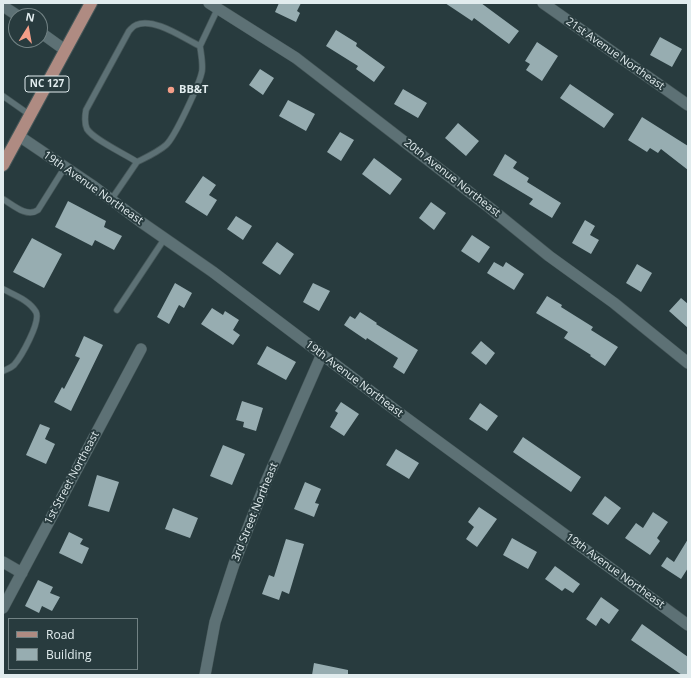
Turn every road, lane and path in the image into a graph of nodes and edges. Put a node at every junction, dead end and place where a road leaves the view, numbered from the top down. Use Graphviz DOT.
graph roads {
  1 [pos="91,3"];
  2 [pos="543,3"];
  3 [pos="213,6"];
  4 [pos="48,38"];
  5 [pos="200,46"];
  6 [pos="65,50"];
  7 [pos="3,96"];
  8 [pos="688,105"];
  9 [pos="30,115"];
  10 [pos="19,136"];
  11 [pos="137,162"];
  12 [pos="3,165"];
  13 [pos="65,167"];
  14 [pos="3,199"];
  15 [pos="111,200"];
  16 [pos="165,238"];
  17 [pos="3,289"];
  18 [pos="117,310"];
  19 [pos="141,349"];
  20 [pos="322,354"];
  21 [pos="688,363"];
  22 [pos="3,371"];
  23 [pos="3,562"];
  24 [pos="22,573"];
  25 [pos="3,608"];
  26 [pos="688,625"];
  27 [pos="205,675"];
  1 -- 6 [label="main road, NC 127"];
  2 -- 8 [label="street, 21st Avenue Northeast"];
  3 -- 5 [label="lane"];
  3 -- 21 [label="street, 20th Avenue Northeast"];
  4 -- 6 [label="street"];
  5 -- 11 [label="lane"];
  5 -- 11 [label="lane"];
  6 -- 9 [label="main road, NC 127"];
  7 -- 9 [label="lane"];
  9 -- 10 [label="main road, NC 127"];
  10 -- 12 [label="main road, NC 127"];
  10 -- 13 [label="street, 19th Avenue Northeast"];
  11 -- 15 [label="lane"];
  13 -- 14 [label="lane"];
  13 -- 15 [label="street, 19th Avenue Northeast"];
  15 -- 16 [label="street, 19th Avenue Northeast"];
  16 -- 18 [label="lane"];
  16 -- 20 [label="street, 19th Avenue Northeast"];
  17 -- 22 [label="lane"];
  19 -- 24 [label="street, 1st Street Northeast"];
  20 -- 26 [label="street, 19th Avenue Northeast"];
  20 -- 27 [label="street, 3rd Street Northeast"];
  23 -- 24 [label="street"];
  24 -- 25 [label="street, 1st Street Northeast"];
}
